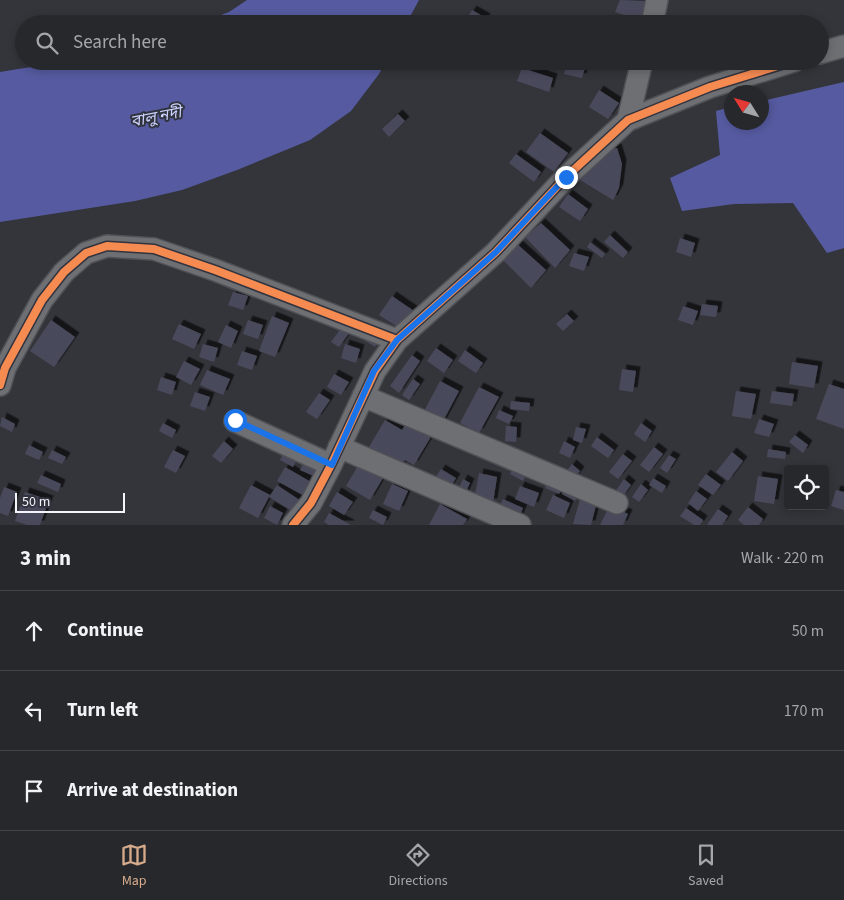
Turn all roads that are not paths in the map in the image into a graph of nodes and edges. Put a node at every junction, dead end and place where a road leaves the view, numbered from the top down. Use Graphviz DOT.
graph roads {
  1 [pos="658,0"];
  2 [pos="654,15"];
  3 [pos="844,46"];
  4 [pos="829,50"];
  5 [pos="640,70"];
  6 [pos="765,70"];
  7 [pos="628,120"];
  8 [pos="397,340"];
  9 [pos="0,385"];
  10 [pos="363,396"];
  11 [pos="235,420"];
  12 [pos="335,456"];
  13 [pos="617,503"];
  14 [pos="294,525"];
  15 [pos="520,525"];
  1 -- 2 [label="street"];
  3 -- 4 [label="street"];
  5 -- 7 [label="street"];
  6 -- 7 [label="street"];
  7 -- 8 [label="street"];
  8 -- 9 [label="street"];
  8 -- 10 [label="street"];
  10 -- 12 [label="street"];
  10 -- 13 [label="street"];
  11 -- 12 [label="street"];
  12 -- 14 [label="street"];
  12 -- 15 [label="street"];
}
